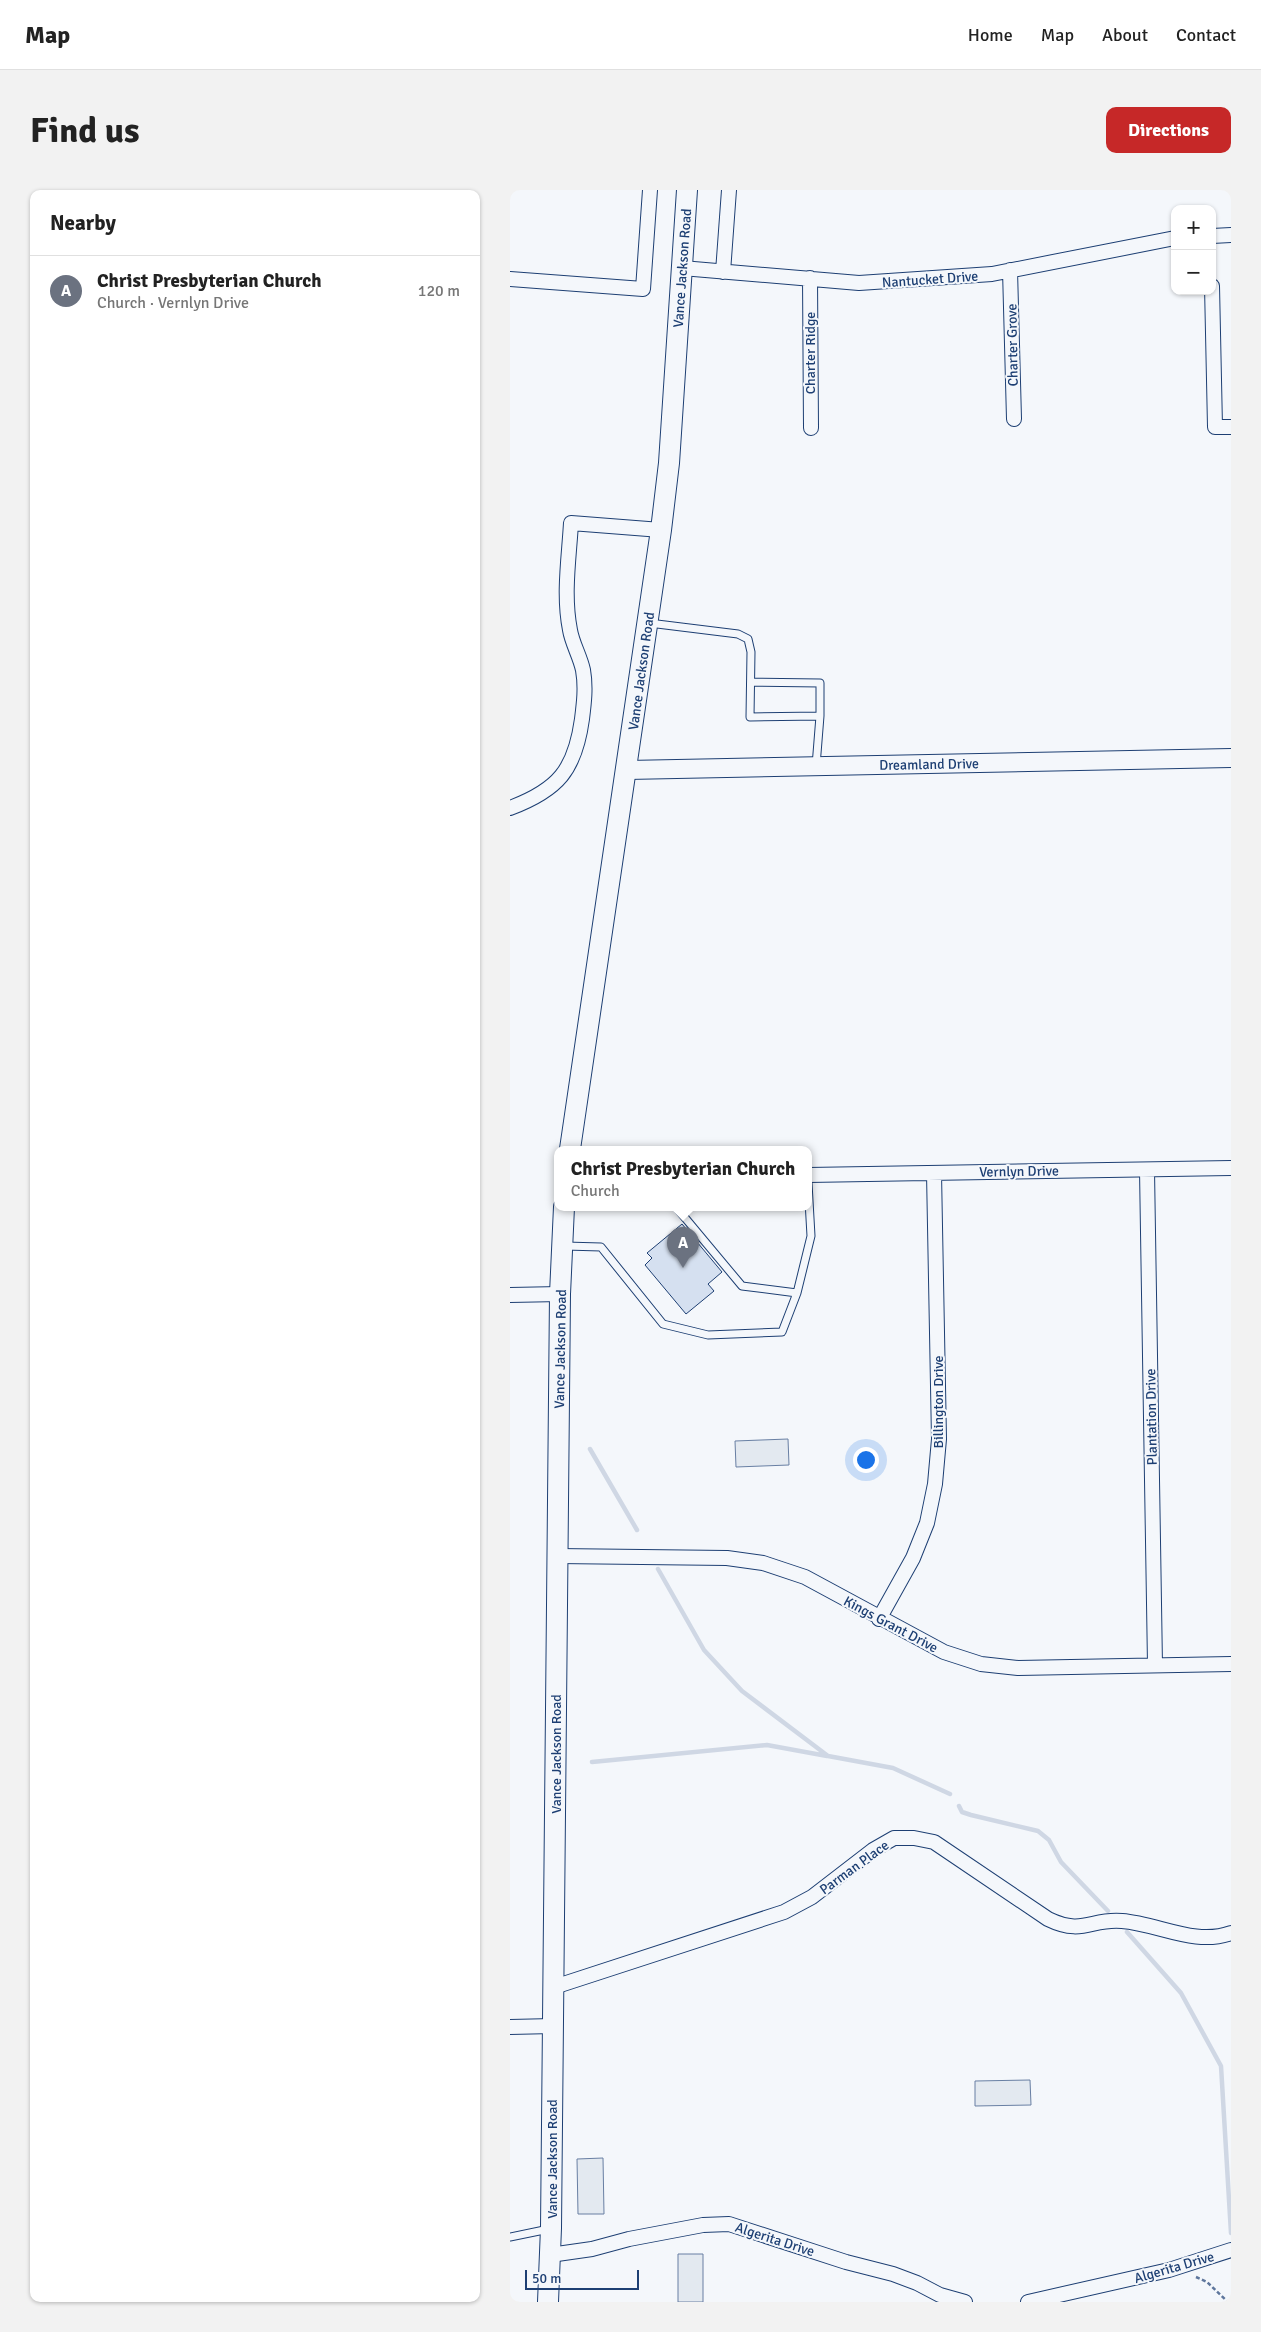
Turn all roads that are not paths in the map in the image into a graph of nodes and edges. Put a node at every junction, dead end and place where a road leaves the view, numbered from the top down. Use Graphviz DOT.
graph roads {
  1 [pos="650,190"];
  2 [pos="687,190"];
  3 [pos="729,190"];
  4 [pos="1231,235"];
  5 [pos="1216,236"];
  6 [pos="1171,239"];
  7 [pos="682,268"];
  8 [pos="1010,270"];
  9 [pos="723,272"];
  10 [pos="510,278"];
  11 [pos="810,278"];
  12 [pos="1212,295"];
  13 [pos="1014,419"];
  14 [pos="1231,427"];
  15 [pos="811,428"];
  16 [pos="661,530"];
  17 [pos="648,623"];
  18 [pos="751,682"];
  19 [pos="820,716"];
  20 [pos="1231,758"];
  21 [pos="816,766"];
  22 [pos="627,770"];
  23 [pos="510,808"];
  24 [pos="570,1146"];
  25 [pos="1231,1168"];
  26 [pos="1147,1170"];
  27 [pos="934,1173"];
  28 [pos="812,1174"];
  29 [pos="564,1211"];
  30 [pos="679,1211"];
  31 [pos="809,1211"];
  32 [pos="561,1246"];
  33 [pos="797,1293"];
  34 [pos="560,1294"];
  35 [pos="510,1295"];
  36 [pos="557,1556"];
  37 [pos="878,1619"];
  38 [pos="1231,1664"];
  39 [pos="1156,1665"];
  40 [pos="1231,1933"];
  41 [pos="554,1988"];
  42 [pos="553,2026"];
  43 [pos="510,2027"];
  44 [pos="552,2228"];
  45 [pos="510,2237"];
  46 [pos="1231,2250"];
  47 [pos="550,2255"];
  48 [pos="548,2302"];
  49 [pos="965,2302"];
  50 [pos="1028,2302"];
  1 -- 10 [label="street"];
  2 -- 7 [label="main road, Vance Jackson Road"];
  3 -- 9 [label="street"];
  4 -- 5 [label="street"];
  6 -- 8 [label="street, Nantucket Drive"];
  7 -- 9 [label="street, Nantucket Drive"];
  7 -- 16 [label="main road, Vance Jackson Road"];
  8 -- 11 [label="street, Nantucket Drive"];
  8 -- 13 [label="street, Charter Grove"];
  9 -- 11 [label="street, Nantucket Drive"];
  11 -- 15 [label="street, Charter Ridge"];
  12 -- 14 [label="street"];
  16 -- 17 [label="main road, Vance Jackson Road"];
  16 -- 23 [label="street"];
  17 -- 18 [label="lane"];
  17 -- 22 [label="main road, Vance Jackson Road"];
  18 -- 19 [label="lane"];
  18 -- 19 [label="lane"];
  19 -- 21 [label="lane"];
  20 -- 21 [label="street, Dreamland Drive"];
  21 -- 22 [label="street, Dreamland Drive"];
  22 -- 24 [label="main road, Vance Jackson Road"];
  25 -- 26 [label="street, Vernlyn Drive"];
  26 -- 27 [label="street, Vernlyn Drive"];
  26 -- 39 [label="street, Plantation Drive"];
  27 -- 28 [label="street, Vernlyn Drive"];
  27 -- 37 [label="street, Billington Drive"];
  29 -- 32 [label="main road, Vance Jackson Road"];
  30 -- 33 [label="lane"];
  31 -- 33 [label="lane"];
  32 -- 33 [label="lane"];
  32 -- 34 [label="main road, Vance Jackson Road"];
  34 -- 35 [label="street"];
  34 -- 36 [label="main road, Vance Jackson Road"];
  36 -- 37 [label="street, Kings Grant Drive"];
  36 -- 41 [label="main road, Vance Jackson Road"];
  37 -- 39 [label="street, Kings Grant Drive"];
  38 -- 39 [label="street, Kings Grant Drive"];
  40 -- 41 [label="street, Parman Place"];
  41 -- 42 [label="main road, Vance Jackson Road"];
  42 -- 43 [label="street"];
  42 -- 44 [label="main road, Vance Jackson Road"];
  44 -- 45 [label="lane"];
  44 -- 47 [label="main road, Vance Jackson Road"];
  46 -- 50 [label="street, Algerita Drive"];
  47 -- 48 [label="main road, Vance Jackson Road"];
  47 -- 49 [label="street, Algerita Drive"];
}
